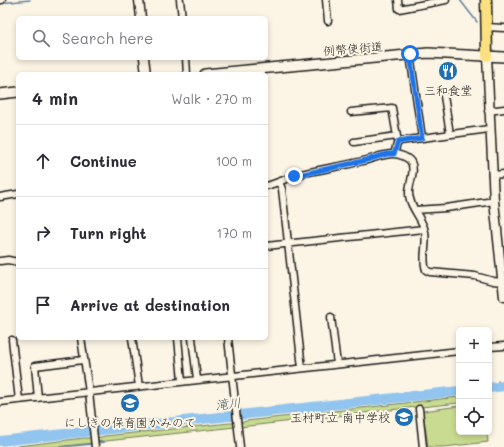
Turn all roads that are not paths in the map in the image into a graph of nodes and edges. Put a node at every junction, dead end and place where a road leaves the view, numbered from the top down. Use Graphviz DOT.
graph roads {
  1 [pos="139,0"];
  2 [pos="180,0"];
  3 [pos="326,0"];
  4 [pos="398,0"];
  5 [pos="446,0"];
  6 [pos="486,0"];
  7 [pos="439,1"];
  8 [pos="141,16"];
  9 [pos="182,16"];
  10 [pos="328,21"];
  11 [pos="486,27"];
  12 [pos="504,28"];
  13 [pos="410,54"];
  14 [pos="487,56"];
  15 [pos="504,57"];
  16 [pos="144,60"];
  17 [pos="186,60"];
  18 [pos="146,72"];
  19 [pos="187,72"];
  20 [pos="242,72"];
  21 [pos="16,92"];
  22 [pos="0,94"];
  23 [pos="444,96"];
  24 [pos="504,109"];
  25 [pos="488,111"];
  26 [pos="351,112"];
  27 [pos="489,129"];
  28 [pos="450,134"];
  29 [pos="422,138"];
  30 [pos="398,139"];
  31 [pos="354,142"];
  32 [pos="394,154"];
  33 [pos="504,174"];
  34 [pos="492,175"];
  35 [pos="279,182"];
  36 [pos="268,185"];
  37 [pos="16,194"];
  38 [pos="0,197"];
  39 [pos="494,201"];
  40 [pos="415,210"];
  41 [pos="424,229"];
  42 [pos="500,234"];
  43 [pos="287,244"];
  44 [pos="268,246"];
  45 [pos="0,261"];
  46 [pos="16,262"];
  47 [pos="503,285"];
  48 [pos="504,297"];
  49 [pos="331,317"];
  50 [pos="12,340"];
  51 [pos="81,340"];
  52 [pos="132,340"];
  53 [pos="178,340"];
  54 [pos="192,340"];
  55 [pos="228,340"];
  56 [pos="504,346"];
  57 [pos="492,348"];
  58 [pos="456,351"];
  59 [pos="83,360"];
  60 [pos="337,364"];
  61 [pos="302,368"];
  62 [pos="232,376"];
  63 [pos="197,379"];
  64 [pos="182,381"];
  65 [pos="139,386"];
  66 [pos="89,392"];
  67 [pos="38,398"];
  68 [pos="19,400"];
  69 [pos="0,402"];
  70 [pos="419,408"];
  71 [pos="95,447"];
  72 [pos="240,447"];
  73 [pos="423,447"];
  1 -- 8 [label="street"];
  2 -- 9 [label="street"];
  3 -- 10 [label="street"];
  4 -- 7 [label="street"];
  5 -- 7 [label="street"];
  6 -- 11 [label="main road"];
  11 -- 12 [label="street"];
  11 -- 14 [label="main road"];
  13 -- 14 [label="main road, 例幣使街道"];
  13 -- 20 [label="main road, 例幣使街道"];
  13 -- 29 [label="street"];
  14 -- 15 [label="main road, 例幣使街道"];
  14 -- 25 [label="street"];
  16 -- 18 [label="street"];
  17 -- 19 [label="street"];
  21 -- 22 [label="main road"];
  23 -- 28 [label="street"];
  24 -- 25 [label="street"];
  25 -- 27 [label="street"];
  26 -- 30 [label="street"];
  27 -- 28 [label="street"];
  27 -- 34 [label="street"];
  28 -- 29 [label="street"];
  29 -- 30 [label="street"];
  30 -- 31 [label="street"];
  30 -- 32 [label="street"];
  32 -- 35 [label="street"];
  32 -- 40 [label="street"];
  33 -- 34 [label="street"];
  34 -- 39 [label="street"];
  35 -- 36 [label="street"];
  35 -- 43 [label="street"];
  37 -- 38 [label="street"];
  39 -- 40 [label="street"];
  39 -- 42 [label="street"];
  40 -- 41 [label="street"];
  41 -- 43 [label="street"];
  41 -- 47 [label="street"];
  42 -- 47 [label="street"];
  43 -- 44 [label="street"];
  43 -- 61 [label="street"];
  45 -- 46 [label="street"];
  47 -- 48 [label="street"];
  49 -- 60 [label="street"];
  50 -- 68 [label="street"];
  51 -- 59 [label="street"];
  52 -- 65 [label="street"];
  53 -- 64 [label="street"];
  54 -- 63 [label="street"];
  55 -- 62 [label="street"];
  56 -- 57 [label="street"];
  58 -- 60 [label="street"];
  59 -- 66 [label="street"];
  59 -- 67 [label="street"];
  60 -- 61 [label="street"];
  61 -- 62 [label="street"];
  62 -- 63 [label="street"];
  62 -- 72 [label="street"];
  63 -- 64 [label="street"];
  64 -- 65 [label="street"];
  65 -- 66 [label="street"];
  66 -- 67 [label="street"];
  66 -- 71 [label="street"];
  67 -- 68 [label="street"];
  68 -- 69 [label="street"];
  70 -- 73 [label="street"];
}
